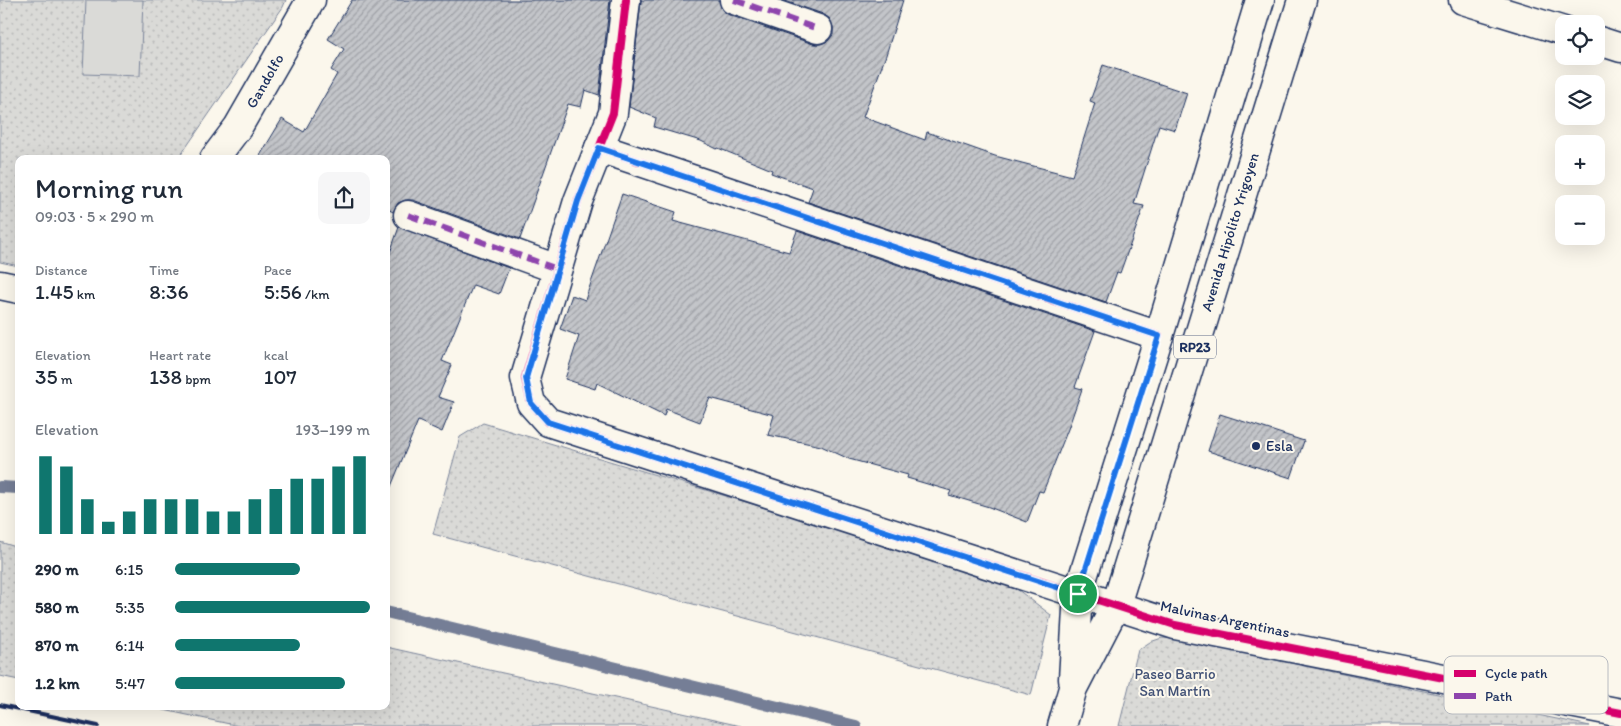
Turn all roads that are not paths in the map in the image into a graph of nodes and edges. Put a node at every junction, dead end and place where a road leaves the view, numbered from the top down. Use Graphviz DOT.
graph roads {
  1 [pos="311,0"];
  2 [pos="626,0"];
  3 [pos="734,0"];
  4 [pos="1260,0"];
  5 [pos="1302,0"];
  6 [pos="1463,0"];
  7 [pos="1555,28"];
  8 [pos="818,29"];
  9 [pos="1605,43"];
  10 [pos="1621,48"];
  11 [pos="599,148"];
  12 [pos="217,155"];
  13 [pos="408,215"];
  14 [pos="557,269"];
  15 [pos="0,285"];
  16 [pos="15,288"];
  17 [pos="1159,336"];
  18 [pos="1078,594"];
  19 [pos="1116,606"];
  20 [pos="1444,678"];
  21 [pos="1073,688"];
  22 [pos="1608,710"];
  23 [pos="1621,713"];
  24 [pos="1062,726"];
  1 -- 12 [label="street, Gandolfo"];
  2 -- 11 [label="street"];
  3 -- 8 [label="street"];
  4 -- 17 [label="street, Avenida Hipólito Yrigoyen / RP23"];
  5 -- 19 [label="street, Avenida Hipólito Yrigoyen / RP23"];
  6 -- 7 [label="street"];
  9 -- 10 [label="street"];
  11 -- 14 [label="street"];
  11 -- 17 [label="street"];
  13 -- 14 [label="street"];
  14 -- 18 [label="street, Malvinas Argentinas"];
  15 -- 16 [label="street"];
  17 -- 18 [label="street, Avenida Hipólito Yrigoyen / RP23"];
  18 -- 19 [label="street, Malvinas Argentinas"];
  18 -- 21 [label="street, Avenida Hipólito Yrigoyen / RP23"];
  19 -- 20 [label="street, Malvinas Argentinas"];
  19 -- 21 [label="street, Avenida Hipólito Yrigoyen / RP23"];
  21 -- 24 [label="street, Avenida Hipólito Yrigoyen / RP23"];
  22 -- 23 [label="street, Malvinas Argentinas"];
}
